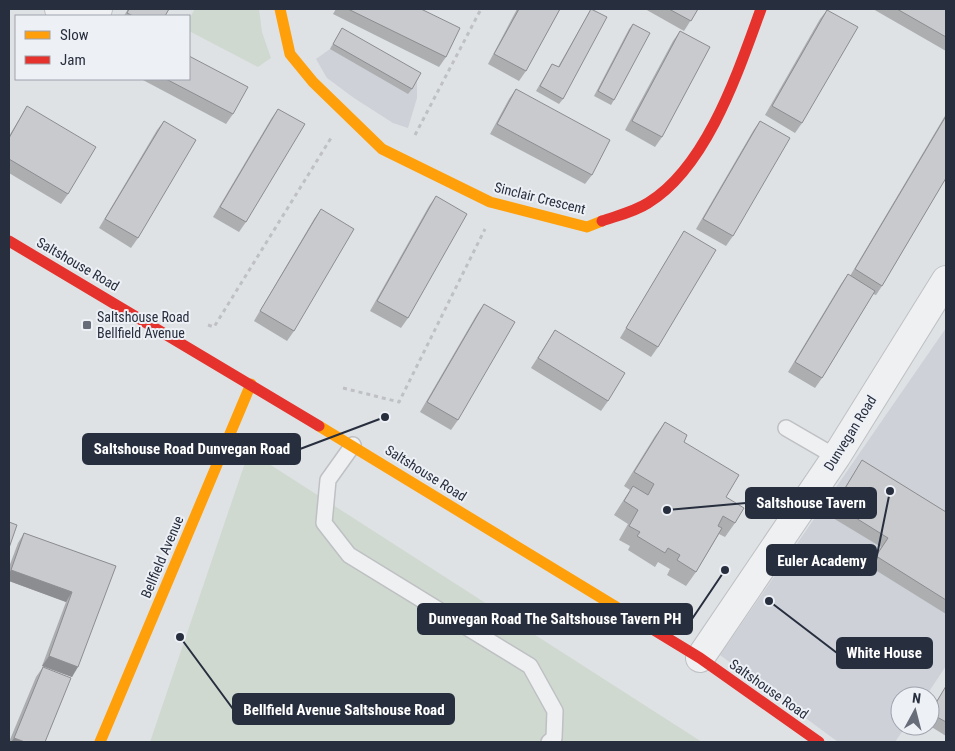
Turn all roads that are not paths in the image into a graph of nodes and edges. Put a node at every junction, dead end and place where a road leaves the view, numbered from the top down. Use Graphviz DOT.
graph roads {
  1 [pos="60,9"];
  2 [pos="280,9"];
  3 [pos="761,9"];
  4 [pos="97,13"];
  5 [pos="71,15"];
  6 [pos="81,15"];
  7 [pos="9,241"];
  8 [pos="946,280"];
  9 [pos="252,384"];
  10 [pos="786,428"];
  11 [pos="353,445"];
  12 [pos="836,457"];
  13 [pos="700,658"];
  14 [pos="100,742"];
  15 [pos="549,742"];
  16 [pos="819,742"];
  1 -- 5 [label="street"];
  2 -- 3 [label="street, Sinclair Crescent"];
  4 -- 6 [label="street"];
  7 -- 9 [label="street, Saltshouse Road"];
  8 -- 12 [label="street, Dunvegan Road"];
  9 -- 11 [label="street, Saltshouse Road"];
  9 -- 14 [label="street, Bellfield Avenue"];
  10 -- 12 [label="lane"];
  11 -- 13 [label="street, Saltshouse Road"];
  11 -- 15 [label="lane"];
  12 -- 13 [label="street, Dunvegan Road"];
  13 -- 16 [label="street, Saltshouse Road"];
}
